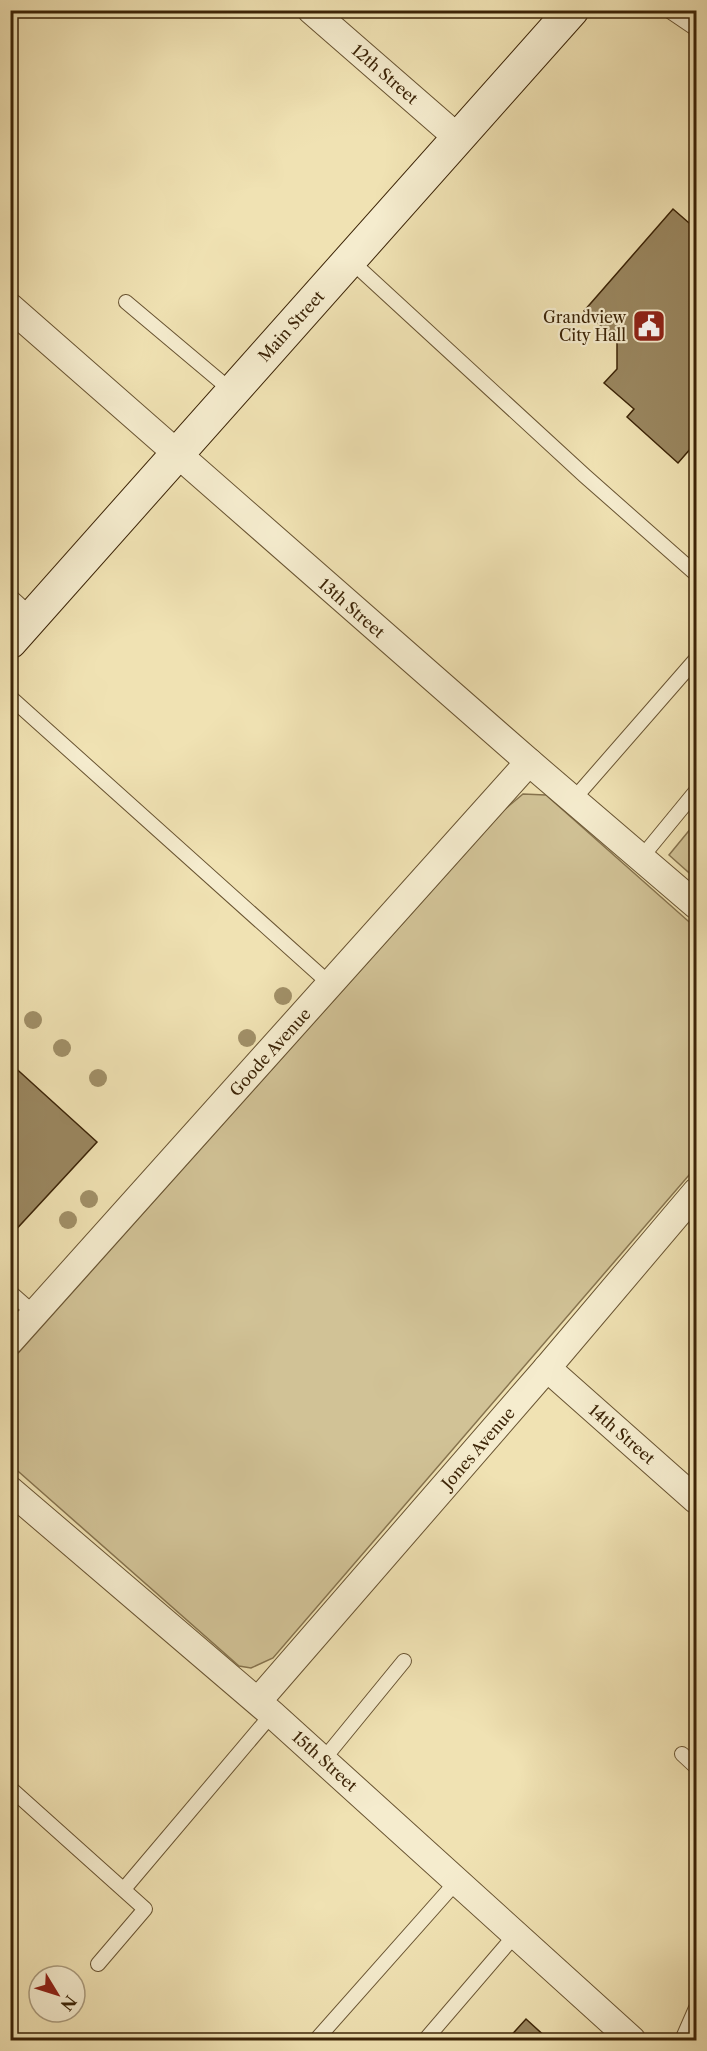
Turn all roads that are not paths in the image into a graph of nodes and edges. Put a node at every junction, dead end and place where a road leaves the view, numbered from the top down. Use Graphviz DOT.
graph roads {
  1 [pos="311,10"];
  2 [pos="572,10"];
  3 [pos="673,12"];
  4 [pos="696,28"];
  5 [pos="459,138"];
  6 [pos="350,260"];
  7 [pos="126,302"];
  8 [pos="10,307"];
  9 [pos="233,392"];
  10 [pos="177,455"];
  11 [pos="696,574"];
  12 [pos="22,606"];
  13 [pos="10,642"];
  14 [pos="696,659"];
  15 [pos="10,697"];
  16 [pos="528,762"];
  17 [pos="696,791"];
  18 [pos="573,800"];
  19 [pos="641,858"];
  20 [pos="696,905"];
  21 [pos="330,984"];
  22 [pos="696,1192"];
  23 [pos="10,1292"];
  24 [pos="35,1314"];
  25 [pos="10,1341"];
  26 [pos="547,1368"];
  27 [pos="10,1490"];
  28 [pos="696,1500"];
  29 [pos="404,1661"];
  30 [pos="265,1708"];
  31 [pos="682,1754"];
  32 [pos="323,1760"];
  33 [pos="696,1767"];
  34 [pos="10,1788"];
  35 [pos="457,1881"];
  36 [pos="124,1889"];
  37 [pos="516,1934"];
  38 [pos="98,1964"];
  39 [pos="696,2008"];
  40 [pos="316,2040"];
  41 [pos="425,2040"];
  42 [pos="632,2040"];
  43 [pos="682,2040"];
  1 -- 5 [label="street, 12th Street"];
  2 -- 5 [label="main road, Main Street"];
  3 -- 4 [label="lane"];
  5 -- 6 [label="main road, Main Street"];
  6 -- 9 [label="main road, Main Street"];
  6 -- 11 [label="lane"];
  7 -- 9 [label="lane"];
  8 -- 10 [label="street, 13th Street"];
  9 -- 10 [label="main road, Main Street"];
  10 -- 12 [label="main road, Main Street"];
  10 -- 16 [label="street, 13th Street"];
  12 -- 13 [label="main road, Main Street"];
  14 -- 18 [label="lane"];
  15 -- 21 [label="lane"];
  16 -- 18 [label="street, 13th Street"];
  16 -- 21 [label="street, Goode Avenue"];
  17 -- 19 [label="lane"];
  18 -- 19 [label="street, 13th Street"];
  19 -- 20 [label="street, 13th Street"];
  21 -- 24 [label="street, Goode Avenue"];
  22 -- 26 [label="street, Jones Avenue"];
  23 -- 24 [label="lane"];
  24 -- 25 [label="street, Goode Avenue"];
  26 -- 28 [label="street, 14th Street"];
  26 -- 30 [label="street, Jones Avenue"];
  27 -- 30 [label="street, 15th Street"];
  29 -- 32 [label="lane"];
  30 -- 32 [label="street, 15th Street"];
  30 -- 36 [label="lane"];
  31 -- 33 [label="lane"];
  32 -- 35 [label="street, 15th Street"];
  34 -- 36 [label="lane"];
  35 -- 37 [label="street, 15th Street"];
  35 -- 40 [label="lane"];
  36 -- 38 [label="lane"];
  37 -- 41 [label="lane"];
  37 -- 42 [label="street, 15th Street"];
  39 -- 43 [label="lane"];
}
